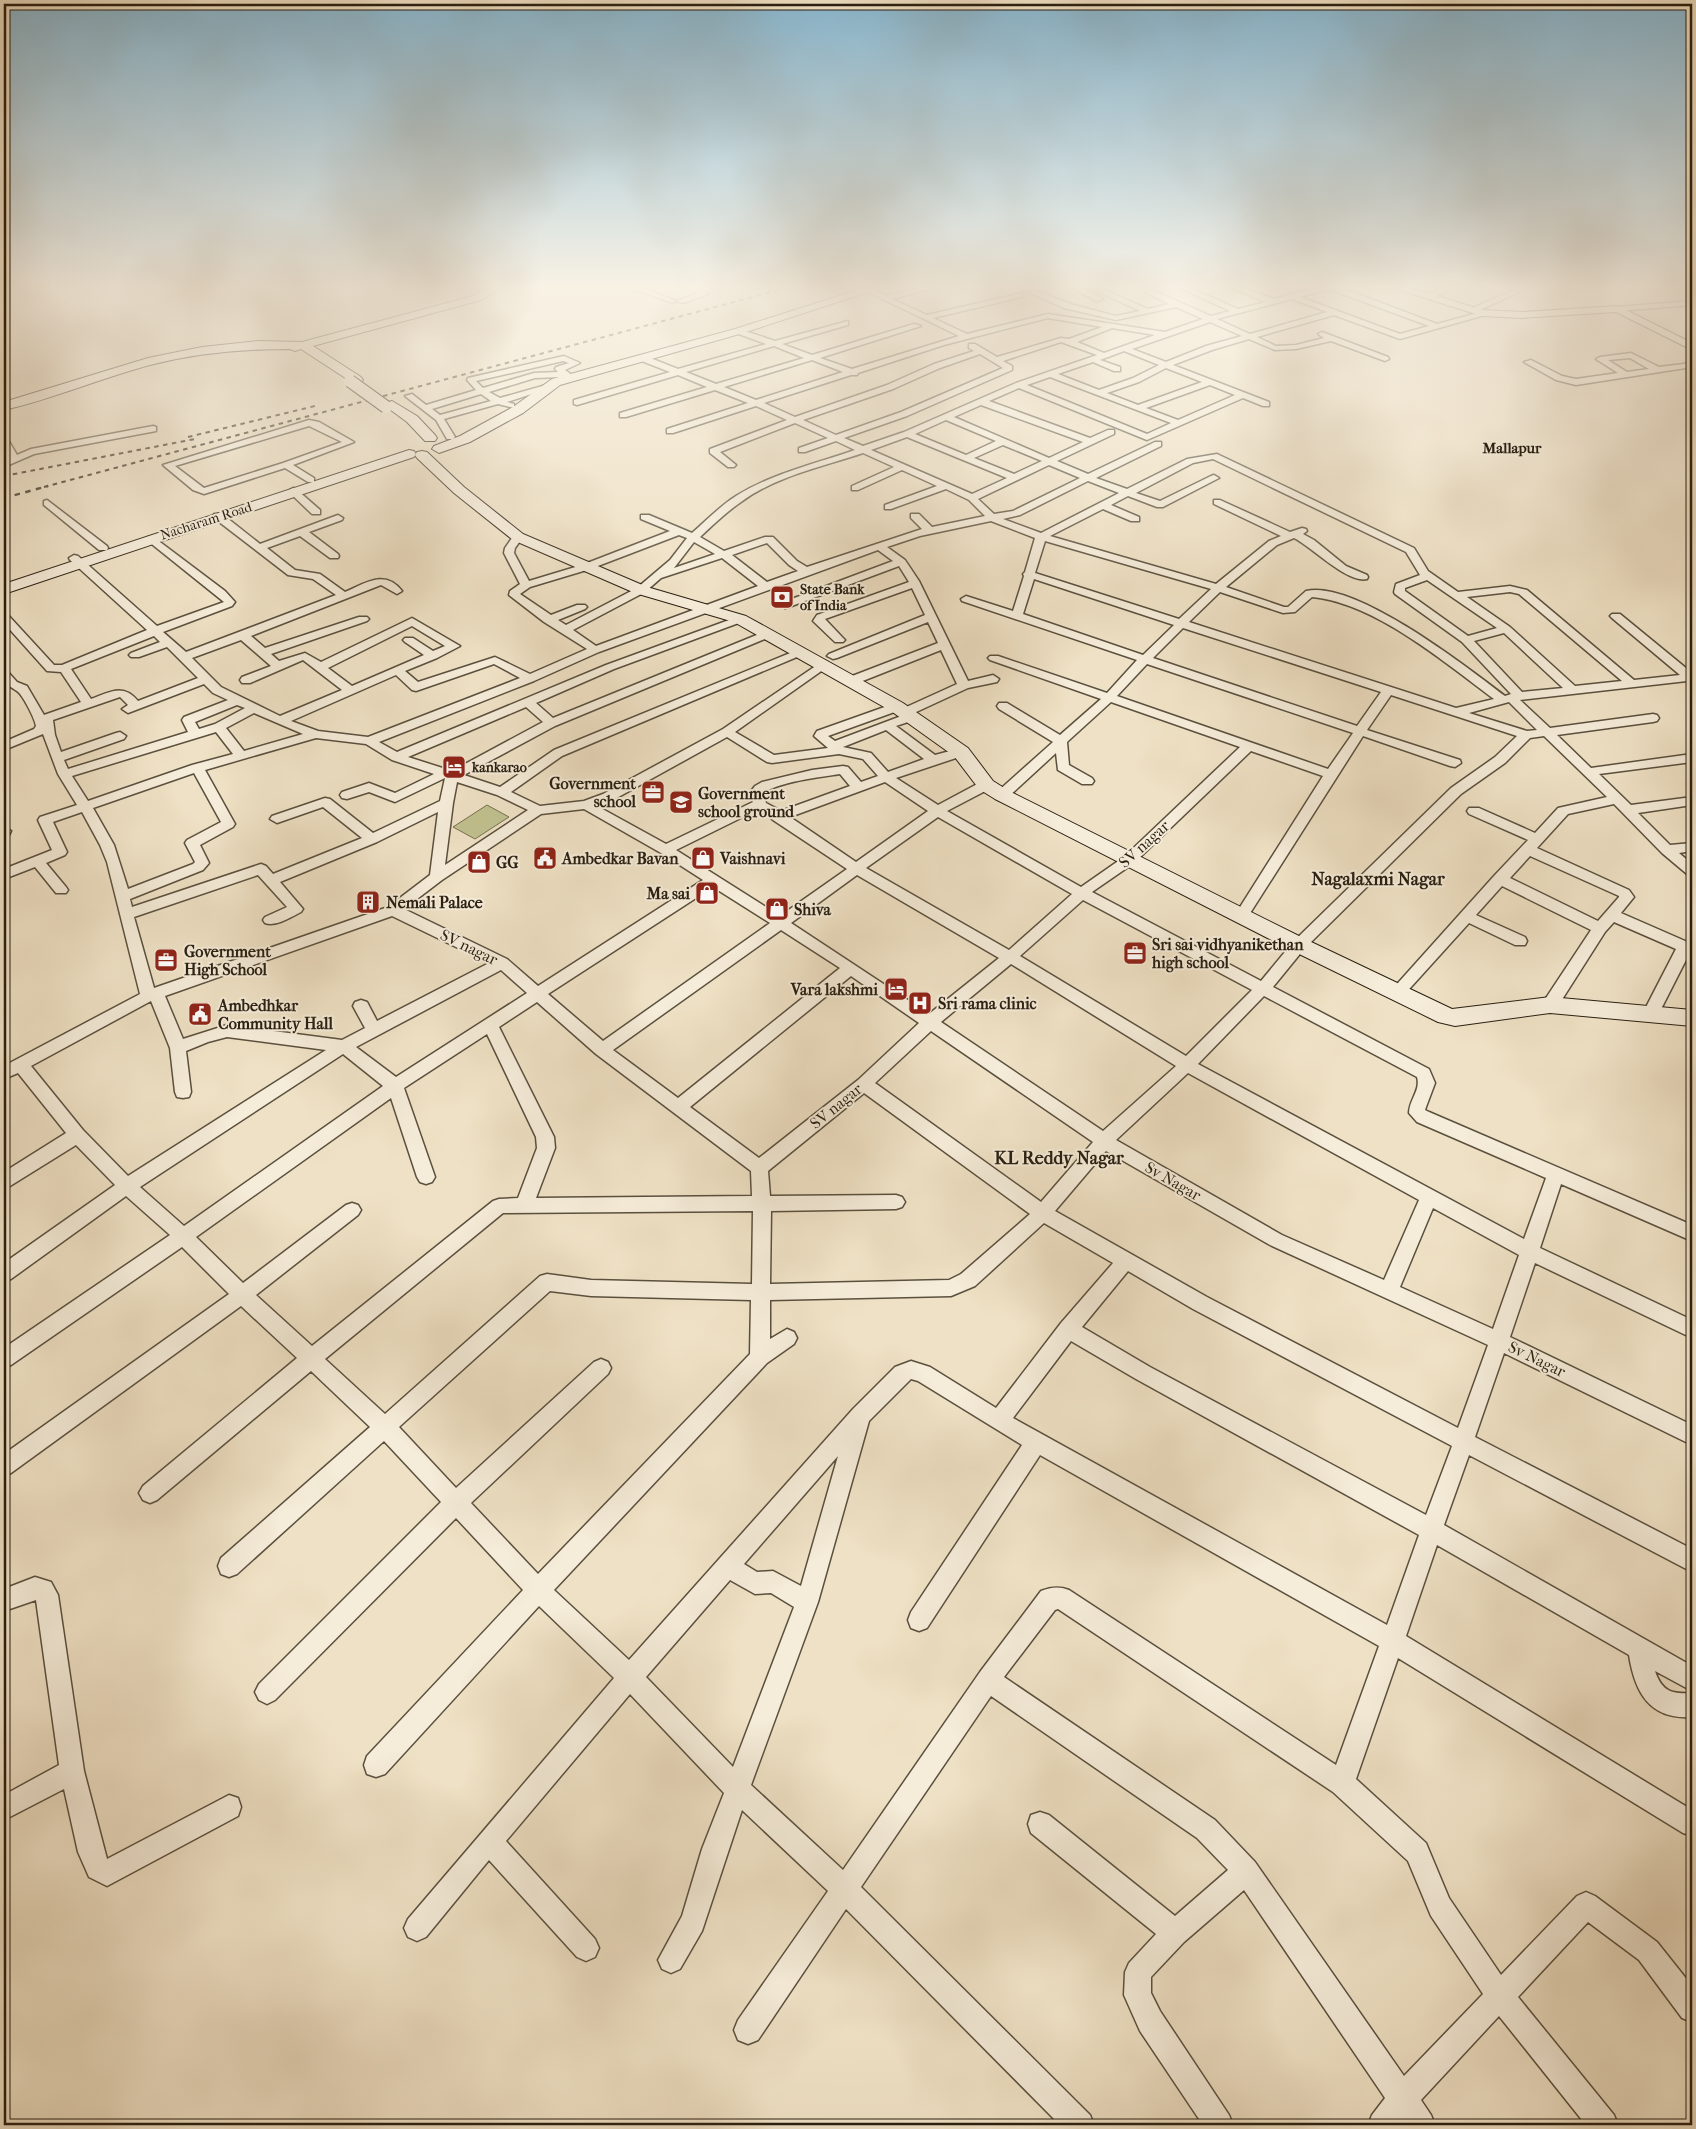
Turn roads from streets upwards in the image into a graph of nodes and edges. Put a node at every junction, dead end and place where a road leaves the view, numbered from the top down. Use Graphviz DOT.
graph roads {
  1 [pos="65,386"];
  2 [pos="77,386"];
  3 [pos="363,386"];
  4 [pos="477,386"];
  5 [pos="500,386"];
  6 [pos="549,386"];
  7 [pos="630,386"];
  8 [pos="803,386"];
  9 [pos="891,386"];
  10 [pos="967,386"];
  11 [pos="1016,386"];
  12 [pos="1022,386"];
  13 [pos="1081,386"];
  14 [pos="1117,386"];
  15 [pos="1198,386"];
  16 [pos="1221,386"];
  17 [pos="717,387"];
  18 [pos="546,388"];
  19 [pos="482,392"];
  20 [pos="1098,393"];
  21 [pos="1242,395"];
  22 [pos="409,396"];
  23 [pos="498,401"];
  24 [pos="527,401"];
  25 [pos="577,402"];
  26 [pos="756,402"];
  27 [pos="982,402"];
  28 [pos="1266,404"];
  29 [pos="4,406"];
  30 [pos="389,406"];
  31 [pos="511,406"];
  32 [pos="425,408"];
  33 [pos="1136,408"];
  34 [pos="4,411"];
  35 [pos="623,415"];
  36 [pos="947,417"];
  37 [pos="439,418"];
  38 [pos="796,421"];
  39 [pos="1178,423"];
  40 [pos="153,429"];
  41 [pos="670,431"];
  42 [pos="1111,432"];
  43 [pos="907,434"];
  44 [pos="835,438"];
  45 [pos="4,440"];
  46 [pos="1004,441"];
  47 [pos="1089,441"];
  48 [pos="423,443"];
  49 [pos="1158,444"];
  50 [pos="802,450"];
  51 [pos="862,450"];
  52 [pos="967,458"];
  53 [pos="15,459"];
  54 [pos="1052,461"];
  55 [pos="4,464"];
  56 [pos="286,465"];
  57 [pos="731,465"];
  58 [pos="902,467"];
  59 [pos="1015,478"];
  60 [pos="1088,478"];
  61 [pos="1214,478"];
  62 [pos="315,480"];
  63 [pos="946,486"];
  64 [pos="855,488"];
  65 [pos="293,491"];
  66 [pos="1127,491"];
  67 [pos="972,498"];
  68 [pos="1217,502"];
  69 [pos="47,503"];
  70 [pos="1101,505"];
  71 [pos="888,507"];
  72 [pos="316,512"];
  73 [pos="218,516"];
  74 [pos="915,516"];
  75 [pos="645,517"];
  76 [pos="338,518"];
  77 [pos="992,518"];
  78 [pos="1135,519"];
  79 [pos="930,531"];
  80 [pos="302,532"];
  81 [pos="680,532"];
  82 [pos="1296,534"];
  83 [pos="518,537"];
  84 [pos="693,537"];
  85 [pos="1041,537"];
  86 [pos="152,539"];
  87 [pos="879,546"];
  88 [pos="261,547"];
  89 [pos="103,548"];
  90 [pos="725,555"];
  91 [pos="334,556"];
  92 [pos="78,560"];
  93 [pos="901,562"];
  94 [pos="586,567"];
  95 [pos="807,572"];
  96 [pos="1028,574"];
  97 [pos="1429,576"];
  98 [pos="658,577"];
  99 [pos="1363,577"];
  100 [pos="4,582"];
  101 [pos="914,583"];
  102 [pos="526,586"];
  103 [pos="767,588"];
  104 [pos="1218,588"];
  105 [pos="4,589"];
  106 [pos="641,590"];
  107 [pos="397,591"];
  108 [pos="1457,595"];
  109 [pos="344,596"];
  110 [pos="966,599"];
  111 [pos="785,605"];
  112 [pos="581,607"];
  113 [pos="706,609"];
  114 [pos="1017,616"];
  115 [pos="1616,616"];
  116 [pos="4,617"];
  117 [pos="931,617"];
  118 [pos="740,619"];
  119 [pos="363,620"];
  120 [pos="548,620"];
  121 [pos="1181,624"];
  122 [pos="1506,629"];
  123 [pos="565,630"];
  124 [pos="155,631"];
  125 [pos="768,634"];
  126 [pos="243,635"];
  127 [pos="409,640"];
  128 [pos="839,640"];
  129 [pos="1466,640"];
  130 [pos="168,643"];
  131 [pos="944,645"];
  132 [pos="597,649"];
  133 [pos="264,652"];
  134 [pos="800,652"];
  135 [pos="135,655"];
  136 [pos="433,656"];
  137 [pos="184,657"];
  138 [pos="994,658"];
  139 [pos="1145,659"];
  140 [pos="625,661"];
  141 [pos="828,661"];
  142 [pos="282,665"];
  143 [pos="64,668"];
  144 [pos="321,668"];
  145 [pos="398,671"];
  146 [pos="4,674"];
  147 [pos="530,678"];
  148 [pos="993,678"];
  149 [pos="1691,678"];
  150 [pos="206,679"];
  151 [pos="246,680"];
  152 [pos="851,681"];
  153 [pos="1631,683"];
  154 [pos="964,685"];
  155 [pos="1571,689"];
  156 [pos="350,690"];
  157 [pos="1388,690"];
  158 [pos="1110,697"];
  159 [pos="1511,698"];
  160 [pos="238,700"];
  161 [pos="527,701"];
  162 [pos="88,704"];
  163 [pos="1003,706"];
  164 [pos="132,707"];
  165 [pos="255,708"];
  166 [pos="905,712"];
  167 [pos="1457,712"];
  168 [pos="1653,718"];
  169 [pos="280,721"];
  170 [pos="550,723"];
  171 [pos="888,726"];
  172 [pos="219,727"];
  173 [pos="1360,731"];
  174 [pos="727,732"];
  175 [pos="1549,733"];
  176 [pos="195,734"];
  177 [pos="316,734"];
  178 [pos="1526,735"];
  179 [pos="120,736"];
  180 [pos="369,741"];
  181 [pos="1061,741"];
  182 [pos="1249,745"];
  183 [pos="4,746"];
  184 [pos="836,748"];
  185 [pos="961,752"];
  186 [pos="241,756"];
  187 [pos="799,756"];
  188 [pos="396,757"];
  189 [pos="57,758"];
  190 [pos="1692,758"];
  191 [pos="933,760"];
  192 [pos="1455,763"];
  193 [pos="197,768"];
  194 [pos="1587,772"];
  195 [pos="64,774"];
  196 [pos="449,774"];
  197 [pos="812,774"];
  198 [pos="1332,774"];
  199 [pos="886,777"];
  200 [pos="1087,781"];
  201 [pos="858,787"];
  202 [pos="994,790"];
  203 [pos="502,792"];
  204 [pos="347,795"];
  205 [pos="831,797"];
  206 [pos="1617,799"];
  207 [pos="1692,801"];
  208 [pos="446,803"];
  209 [pos="86,805"];
  210 [pos="586,805"];
  211 [pos="761,806"];
  212 [pos="538,810"];
  213 [pos="1627,810"];
  214 [pos="937,811"];
  215 [pos="1474,811"];
  216 [pos="778,817"];
  217 [pos="277,819"];
  218 [pos="372,839"];
  219 [pos="1532,844"];
  220 [pos="1692,847"];
  221 [pos="666,850"];
  222 [pos="1667,850"];
  223 [pos="1128,860"];
  224 [pos="37,861"];
  225 [pos="857,869"];
  226 [pos="1692,871"];
  227 [pos="4,874"];
  228 [pos="437,877"];
  229 [pos="1499,879"];
  230 [pos="713,880"];
  231 [pos="270,881"];
  232 [pos="61,890"];
  233 [pos="1082,893"];
  234 [pos="124,896"];
  235 [pos="393,910"];
  236 [pos="126,914"];
  237 [pos="1242,915"];
  238 [pos="1612,915"];
  239 [pos="1466,916"];
  240 [pos="270,920"];
  241 [pos="780,923"];
  242 [pos="1600,928"];
  243 [pos="1520,941"];
  244 [pos="1299,945"];
  245 [pos="1689,949"];
  246 [pos="1010,957"];
  247 [pos="502,963"];
  248 [pos="852,968"];
  249 [pos="1263,988"];
  250 [pos="537,993"];
  251 [pos="1397,993"];
  252 [pos="152,995"];
  253 [pos="1550,1005"];
  254 [pos="361,1006"];
  255 [pos="1651,1013"];
  256 [pos="1692,1018"];
  257 [pos="931,1021"];
  258 [pos="490,1025"];
  259 [pos="374,1030"];
  260 [pos="344,1046"];
  261 [pos="178,1048"];
  262 [pos="602,1050"];
  263 [pos="1187,1065"];
  264 [pos="12,1069"];
  265 [pos="864,1084"];
  266 [pos="395,1086"];
  267 [pos="183,1092"];
  268 [pos="678,1107"];
  269 [pos="77,1135"];
  270 [pos="1104,1141"];
  271 [pos="758,1168"];
  272 [pos="1556,1173"];
  273 [pos="426,1177"];
  274 [pos="4,1181"];
  275 [pos="127,1186"];
  276 [pos="1429,1197"];
  277 [pos="896,1202"];
  278 [pos="526,1204"];
  279 [pos="762,1204"];
  280 [pos="352,1210"];
  281 [pos="1043,1213"];
  282 [pos="1692,1233"];
  283 [pos="183,1236"];
  284 [pos="1529,1251"];
  285 [pos="1126,1261"];
  286 [pos="4,1274"];
  287 [pos="1389,1291"];
  288 [pos="762,1292"];
  289 [pos="242,1295"];
  290 [pos="1068,1329"];
  291 [pos="1692,1329"];
  292 [pos="786,1338"];
  293 [pos="1499,1341"];
  294 [pos="760,1357"];
  295 [pos="312,1358"];
  296 [pos="4,1359"];
  297 [pos="601,1368"];
  298 [pos="860,1416"];
  299 [pos="999,1422"];
  300 [pos="385,1427"];
  301 [pos="1692,1435"];
  302 [pos="1463,1441"];
  303 [pos="1036,1442"];
  304 [pos="4,1466"];
  305 [pos="150,1493"];
  306 [pos="456,1502"];
  307 [pos="1432,1530"];
  308 [pos="1692,1561"];
  309 [pos="229,1566"];
  310 [pos="728,1567"];
  311 [pos="538,1590"];
  312 [pos="4,1600"];
  313 [pos="807,1602"];
  314 [pos="920,1620"];
  315 [pos="1392,1641"];
  316 [pos="1639,1648"];
  317 [pos="630,1677"];
  318 [pos="1692,1679"];
  319 [pos="988,1680"];
  320 [pos="266,1692"];
  321 [pos="1692,1705"];
  322 [pos="376,1765"];
  323 [pos="72,1771"];
  324 [pos="1342,1783"];
  325 [pos="738,1790"];
  326 [pos="228,1807"];
  327 [pos="4,1808"];
  328 [pos="1040,1824"];
  329 [pos="1692,1824"];
  330 [pos="489,1841"];
  331 [pos="1246,1871"];
  332 [pos="844,1889"];
  333 [pos="417,1928"];
  334 [pos="1176,1933"];
  335 [pos="586,1948"];
  336 [pos="671,1960"];
  337 [pos="1499,1995"];
  338 [pos="1692,2008"];
  339 [pos="748,2030"];
  340 [pos="1402,2098"];
  341 [pos="1078,2124"];
  342 [pos="1219,2125"];
  343 [pos="1382,2125"];
  344 [pos="1421,2125"];
  345 [pos="1604,2125"];
  1 -- 29 [label="street"];
  2 -- 34 [label="street"];
  3 -- 30 [label="street, bridge"];
  4 -- 19 [label="street"];
  5 -- 19 [label="street"];
  6 -- 18 [label="street"];
  7 -- 25 [label="street"];
  8 -- 26 [label="street"];
  9 -- 38 [label="street"];
  10 -- 44 [label="street"];
  11 -- 27 [label="street"];
  12 -- 39 [label="street"];
  13 -- 20 [label="street"];
  14 -- 20 [label="street"];
  15 -- 33 [label="street"];
  16 -- 21 [label="street"];
  17 -- 26 [label="street"];
  17 -- 35 [label="street"];
  18 -- 23 [label="street"];
  18 -- 24 [label="street"];
  19 -- 23 [label="street"];
  19 -- 32 [label="street"];
  20 -- 33 [label="street"];
  21 -- 28 [label="street"];
  21 -- 39 [label="street"];
  22 -- 32 [label="street"];
  23 -- 31 [label="street"];
  23 -- 37 [label="street"];
  24 -- 31 [label="street"];
  24 -- 48 [label="street"];
  26 -- 38 [label="street"];
  26 -- 41 [label="street"];
  27 -- 36 [label="street"];
  27 -- 47 [label="street"];
  30 -- 48 [label="street"];
  30 -- 48 [label="street"];
  31 -- 48 [label="street"];
  32 -- 37 [label="street"];
  33 -- 39 [label="street"];
  36 -- 43 [label="street"];
  36 -- 46 [label="street"];
  37 -- 48 [label="street"];
  38 -- 44 [label="street"];
  38 -- 57 [label="street"];
  40 -- 53 [label="street"];
  42 -- 47 [label="street"];
  43 -- 51 [label="street"];
  43 -- 52 [label="street"];
  44 -- 50 [label="street"];
  44 -- 51 [label="street"];
  45 -- 53 [label="street"];
  46 -- 52 [label="street"];
  46 -- 54 [label="street"];
  47 -- 54 [label="street"];
  48 -- 62 [label="street, Nacharam Road"];
  48 -- 83 [label="street"];
  49 -- 60 [label="street"];
  51 -- 58 [label="street"];
  51 -- 84 [label="street"];
  52 -- 59 [label="street"];
  53 -- 55 [label="street"];
  54 -- 59 [label="street"];
  54 -- 60 [label="street"];
  56 -- 56 [label="street"];
  56 -- 62 [label="street"];
  58 -- 63 [label="street"];
  58 -- 64 [label="street"];
  59 -- 67 [label="street"];
  60 -- 66 [label="street"];
  60 -- 77 [label="street"];
  61 -- 66 [label="street"];
  62 -- 65 [label="street, Nacharam Road"];
  62 -- 89 [label="street, Nacharam Road"];
  63 -- 67 [label="street"];
  63 -- 71 [label="street"];
  65 -- 72 [label="street"];
  65 -- 73 [label="street, Nacharam Road"];
  66 -- 70 [label="street"];
  66 -- 97 [label="street"];
  67 -- 77 [label="street"];
  68 -- 82 [label="street"];
  69 -- 89 [label="street"];
  70 -- 78 [label="street"];
  70 -- 85 [label="street"];
  73 -- 86 [label="street, Nacharam Road"];
  73 -- 88 [label="street"];
  74 -- 79 [label="street"];
  75 -- 81 [label="street"];
  76 -- 80 [label="street"];
  77 -- 79 [label="street"];
  77 -- 85 [label="street"];
  79 -- 87 [label="street"];
  80 -- 88 [label="street"];
  80 -- 91 [label="street"];
  81 -- 84 [label="street"];
  81 -- 94 [label="street"];
  82 -- 99 [label="street"];
  82 -- 104 [label="street"];
  83 -- 94 [label="street"];
  83 -- 102 [label="street"];
  84 -- 90 [label="street"];
  84 -- 98 [label="street"];
  85 -- 96 [label="street"];
  85 -- 104 [label="street"];
  86 -- 92 [label="street, Nacharam Road"];
  86 -- 124 [label="street"];
  87 -- 93 [label="street"];
  87 -- 95 [label="street"];
  88 -- 109 [label="street"];
  89 -- 92 [label="street, Nacharam Road"];
  90 -- 95 [label="street"];
  90 -- 98 [label="street"];
  90 -- 103 [label="street"];
  92 -- 100 [label="street, Nacharam Road"];
  92 -- 105 [label="street, Nacharam Road"];
  92 -- 124 [label="street"];
  93 -- 101 [label="street"];
  93 -- 111 [label="street"];
  94 -- 102 [label="street"];
  94 -- 106 [label="street"];
  95 -- 103 [label="street"];
  96 -- 114 [label="street"];
  96 -- 121 [label="street"];
  97 -- 108 [label="street"];
  97 -- 129 [label="street"];
  98 -- 106 [label="street"];
  101 -- 117 [label="street"];
  101 -- 128 [label="street"];
  102 -- 120 [label="street"];
  103 -- 113 [label="street"];
  104 -- 121 [label="street"];
  104 -- 159 [label="street"];
  106 -- 113 [label="street"];
  106 -- 123 [label="street"];
  107 -- 109 [label="street"];
  108 -- 122 [label="street"];
  108 -- 153 [label="street"];
  109 -- 126 [label="street"];
  110 -- 114 [label="street"];
  112 -- 120 [label="street"];
  113 -- 118 [label="street"];
  113 -- 132 [label="street"];
  114 -- 139 [label="street"];
  115 -- 149 [label="street"];
  116 -- 143 [label="street"];
  117 -- 131 [label="street"];
  117 -- 141 [label="street"];
  118 -- 125 [label="street"];
  118 -- 140 [label="street"];
  119 -- 133 [label="street"];
  120 -- 123 [label="street"];
  121 -- 139 [label="street"];
  121 -- 157 [label="street"];
  122 -- 129 [label="street"];
  122 -- 155 [label="street"];
  123 -- 132 [label="street"];
  124 -- 130 [label="street"];
  124 -- 143 [label="street"];
  125 -- 134 [label="street"];
  125 -- 170 [label="street"];
  126 -- 133 [label="street"];
  126 -- 137 [label="street"];
  127 -- 136 [label="street"];
  129 -- 159 [label="street"];
  130 -- 135 [label="street"];
  130 -- 137 [label="street"];
  131 -- 152 [label="street"];
  131 -- 154 [label="street"];
  132 -- 140 [label="street"];
  132 -- 147 [label="street"];
  133 -- 142 [label="street"];
  134 -- 141 [label="street"];
  134 -- 203 [label="street"];
  136 -- 144 [label="street"];
  136 -- 145 [label="street"];
  137 -- 150 [label="street"];
  138 -- 158 [label="street"];
  139 -- 158 [label="street"];
  139 -- 173 [label="street"];
  140 -- 161 [label="street"];
  141 -- 152 [label="street"];
  141 -- 174 [label="street"];
  142 -- 144 [label="street"];
  142 -- 151 [label="street"];
  143 -- 162 [label="street"];
  144 -- 156 [label="street"];
  145 -- 147 [label="street"];
  145 -- 156 [label="street"];
  146 -- 183 [label="street"];
  147 -- 180 [label="street"];
  148 -- 154 [label="street"];
  149 -- 153 [label="street"];
  150 -- 160 [label="street"];
  150 -- 164 [label="street"];
  152 -- 166 [label="street"];
  153 -- 155 [label="street"];
  154 -- 166 [label="street"];
  155 -- 159 [label="street"];
  156 -- 169 [label="street"];
  157 -- 167 [label="street"];
  157 -- 173 [label="street"];
  158 -- 181 [label="street"];
  158 -- 182 [label="street"];
  159 -- 167 [label="street"];
  159 -- 175 [label="street"];
  160 -- 165 [label="street"];
  160 -- 176 [label="street"];
  161 -- 170 [label="street"];
  161 -- 188 [label="street"];
  162 -- 164 [label="street"];
  162 -- 189 [label="street"];
  163 -- 181 [label="street"];
  165 -- 169 [label="street"];
  165 -- 172 [label="street"];
  166 -- 171 [label="street"];
  166 -- 184 [label="street"];
  166 -- 185 [label="street"];
  167 -- 178 [label="street"];
  168 -- 175 [label="street"];
  169 -- 177 [label="street"];
  170 -- 196 [label="street"];
  171 -- 184 [label="street"];
  171 -- 191 [label="street"];
  172 -- 176 [label="street"];
  172 -- 186 [label="street"];
  173 -- 192 [label="street"];
  173 -- 198 [label="street"];
  174 -- 187 [label="street"];
  174 -- 210 [label="street"];
  175 -- 178 [label="street"];
  175 -- 194 [label="street"];
  176 -- 195 [label="street"];
  177 -- 180 [label="street"];
  177 -- 186 [label="street"];
  178 -- 244 [label="street"];
  179 -- 189 [label="street"];
  180 -- 188 [label="street"];
  181 -- 200 [label="street"];
  181 -- 202 [label="street"];
  182 -- 198 [label="street"];
  182 -- 223 [label="street, SV nagar"];
  184 -- 187 [label="street"];
  184 -- 199 [label="street"];
  185 -- 191 [label="street"];
  185 -- 202 [label="street"];
  186 -- 193 [label="street"];
  187 -- 197 [label="street"];
  188 -- 196 [label="street"];
  189 -- 195 [label="street"];
  190 -- 194 [label="street"];
  191 -- 199 [label="street"];
  193 -- 209 [label="street"];
  193 -- 234 [label="street"];
  194 -- 206 [label="street"];
  195 -- 209 [label="street"];
  196 -- 203 [label="street"];
  196 -- 204 [label="street"];
  196 -- 208 [label="street"];
  197 -- 201 [label="street"];
  197 -- 205 [label="street"];
  197 -- 211 [label="street"];
  198 -- 237 [label="street"];
  199 -- 201 [label="street"];
  199 -- 214 [label="street"];
  201 -- 205 [label="street"];
  202 -- 214 [label="street"];
  202 -- 223 [label="street"];
  203 -- 212 [label="street"];
  205 -- 216 [label="street"];
  206 -- 213 [label="street"];
  206 -- 219 [label="street"];
  207 -- 213 [label="street"];
  208 -- 218 [label="street"];
  208 -- 228 [label="street"];
  209 -- 224 [label="street"];
  209 -- 234 [label="street"];
  210 -- 212 [label="street"];
  210 -- 221 [label="street, Sv Nagar"];
  211 -- 216 [label="street"];
  211 -- 221 [label="street"];
  212 -- 228 [label="street"];
  213 -- 222 [label="street"];
  214 -- 225 [label="street"];
  214 -- 233 [label="street"];
  215 -- 219 [label="street"];
  216 -- 225 [label="street"];
  217 -- 218 [label="street"];
  218 -- 231 [label="street"];
  219 -- 229 [label="street"];
  219 -- 238 [label="street"];
  220 -- 222 [label="street"];
  221 -- 230 [label="street, Sv Nagar"];
  222 -- 226 [label="street"];
  223 -- 233 [label="street, SV nagar"];
  223 -- 237 [label="street"];
  224 -- 227 [label="street"];
  224 -- 232 [label="street"];
  225 -- 241 [label="street"];
  225 -- 246 [label="street"];
  228 -- 235 [label="street"];
  229 -- 239 [label="street"];
  229 -- 242 [label="street"];
  230 -- 241 [label="street, Sv Nagar"];
  230 -- 250 [label="street"];
  231 -- 236 [label="street"];
  231 -- 240 [label="street"];
  233 -- 246 [label="street, SV nagar"];
  233 -- 249 [label="street"];
  234 -- 236 [label="street"];
  235 -- 247 [label="street, SV nagar"];
  235 -- 252 [label="street"];
  236 -- 252 [label="street"];
  237 -- 244 [label="street"];
  238 -- 242 [label="street"];
  238 -- 245 [label="street"];
  239 -- 243 [label="street"];
  239 -- 251 [label="street"];
  241 -- 248 [label="street, Sv Nagar"];
  241 -- 262 [label="street"];
  242 -- 253 [label="street"];
  244 -- 249 [label="street"];
  244 -- 251 [label="street"];
  245 -- 255 [label="street"];
  246 -- 257 [label="street, SV nagar"];
  246 -- 263 [label="street"];
  247 -- 250 [label="street, SV nagar"];
  247 -- 259 [label="street"];
  248 -- 257 [label="street, Sv Nagar"];
  248 -- 268 [label="street"];
  249 -- 263 [label="street"];
  249 -- 272 [label="street"];
  250 -- 258 [label="street"];
  250 -- 262 [label="street, SV nagar"];
  251 -- 253 [label="street"];
  252 -- 261 [label="street"];
  252 -- 264 [label="street"];
  253 -- 255 [label="street"];
  254 -- 259 [label="street"];
  255 -- 256 [label="street"];
  257 -- 265 [label="street, SV nagar"];
  257 -- 270 [label="street, Sv Nagar"];
  258 -- 266 [label="street"];
  258 -- 278 [label="street"];
  259 -- 260 [label="street"];
  260 -- 261 [label="street"];
  260 -- 266 [label="street"];
  260 -- 275 [label="street"];
  261 -- 267 [label="street"];
  262 -- 268 [label="street, SV nagar"];
  263 -- 270 [label="street"];
  263 -- 276 [label="street"];
  264 -- 269 [label="street"];
  265 -- 271 [label="street, SV nagar"];
  265 -- 281 [label="street"];
  266 -- 273 [label="street"];
  266 -- 283 [label="street"];
  268 -- 271 [label="street, SV nagar"];
  269 -- 274 [label="street"];
  269 -- 275 [label="street"];
  270 -- 281 [label="street"];
  270 -- 287 [label="street, Sv Nagar"];
  271 -- 279 [label="street"];
  272 -- 282 [label="street"];
  272 -- 284 [label="street"];
  275 -- 283 [label="street"];
  275 -- 286 [label="street"];
  276 -- 284 [label="street"];
  276 -- 287 [label="street"];
  277 -- 279 [label="street"];
  278 -- 279 [label="street"];
  278 -- 295 [label="street"];
  279 -- 288 [label="street"];
  280 -- 289 [label="street"];
  281 -- 285 [label="street"];
  281 -- 288 [label="street"];
  283 -- 289 [label="street"];
  283 -- 296 [label="street"];
  284 -- 291 [label="street"];
  284 -- 293 [label="street"];
  285 -- 290 [label="street"];
  285 -- 302 [label="street"];
  287 -- 293 [label="street, Sv Nagar"];
  288 -- 294 [label="street"];
  288 -- 300 [label="street"];
  289 -- 295 [label="street"];
  289 -- 304 [label="street"];
  290 -- 299 [label="street"];
  290 -- 307 [label="street"];
  292 -- 294 [label="street"];
  293 -- 301 [label="street, Sv Nagar"];
  293 -- 302 [label="street"];
  294 -- 311 [label="street"];
  295 -- 300 [label="street"];
  295 -- 305 [label="street"];
  297 -- 306 [label="street"];
  298 -- 299 [label="street"];
  298 -- 310 [label="street"];
  298 -- 313 [label="street"];
  299 -- 303 [label="street"];
  300 -- 306 [label="street"];
  300 -- 309 [label="street"];
  302 -- 307 [label="street"];
  302 -- 308 [label="street"];
  303 -- 314 [label="street"];
  303 -- 315 [label="street"];
  306 -- 311 [label="street"];
  306 -- 320 [label="street"];
  307 -- 315 [label="street"];
  307 -- 316 [label="street"];
  310 -- 313 [label="street"];
  310 -- 317 [label="street"];
  311 -- 317 [label="street"];
  311 -- 322 [label="street"];
  312 -- 323 [label="street"];
  313 -- 325 [label="street"];
  315 -- 324 [label="street"];
  315 -- 329 [label="street"];
  316 -- 318 [label="street"];
  316 -- 321 [label="street"];
  317 -- 325 [label="street"];
  317 -- 330 [label="street"];
  319 -- 324 [label="street"];
  319 -- 331 [label="street"];
  319 -- 332 [label="street"];
  323 -- 326 [label="street"];
  323 -- 327 [label="street"];
  324 -- 337 [label="street"];
  325 -- 332 [label="street"];
  325 -- 336 [label="street"];
  328 -- 334 [label="street"];
  330 -- 333 [label="street"];
  330 -- 335 [label="street"];
  331 -- 334 [label="street"];
  331 -- 340 [label="street"];
  332 -- 339 [label="street"];
  332 -- 341 [label="street"];
  334 -- 342 [label="street"];
  337 -- 338 [label="street"];
  337 -- 340 [label="street"];
  337 -- 345 [label="street"];
  340 -- 343 [label="street"];
  340 -- 344 [label="street"];
}
